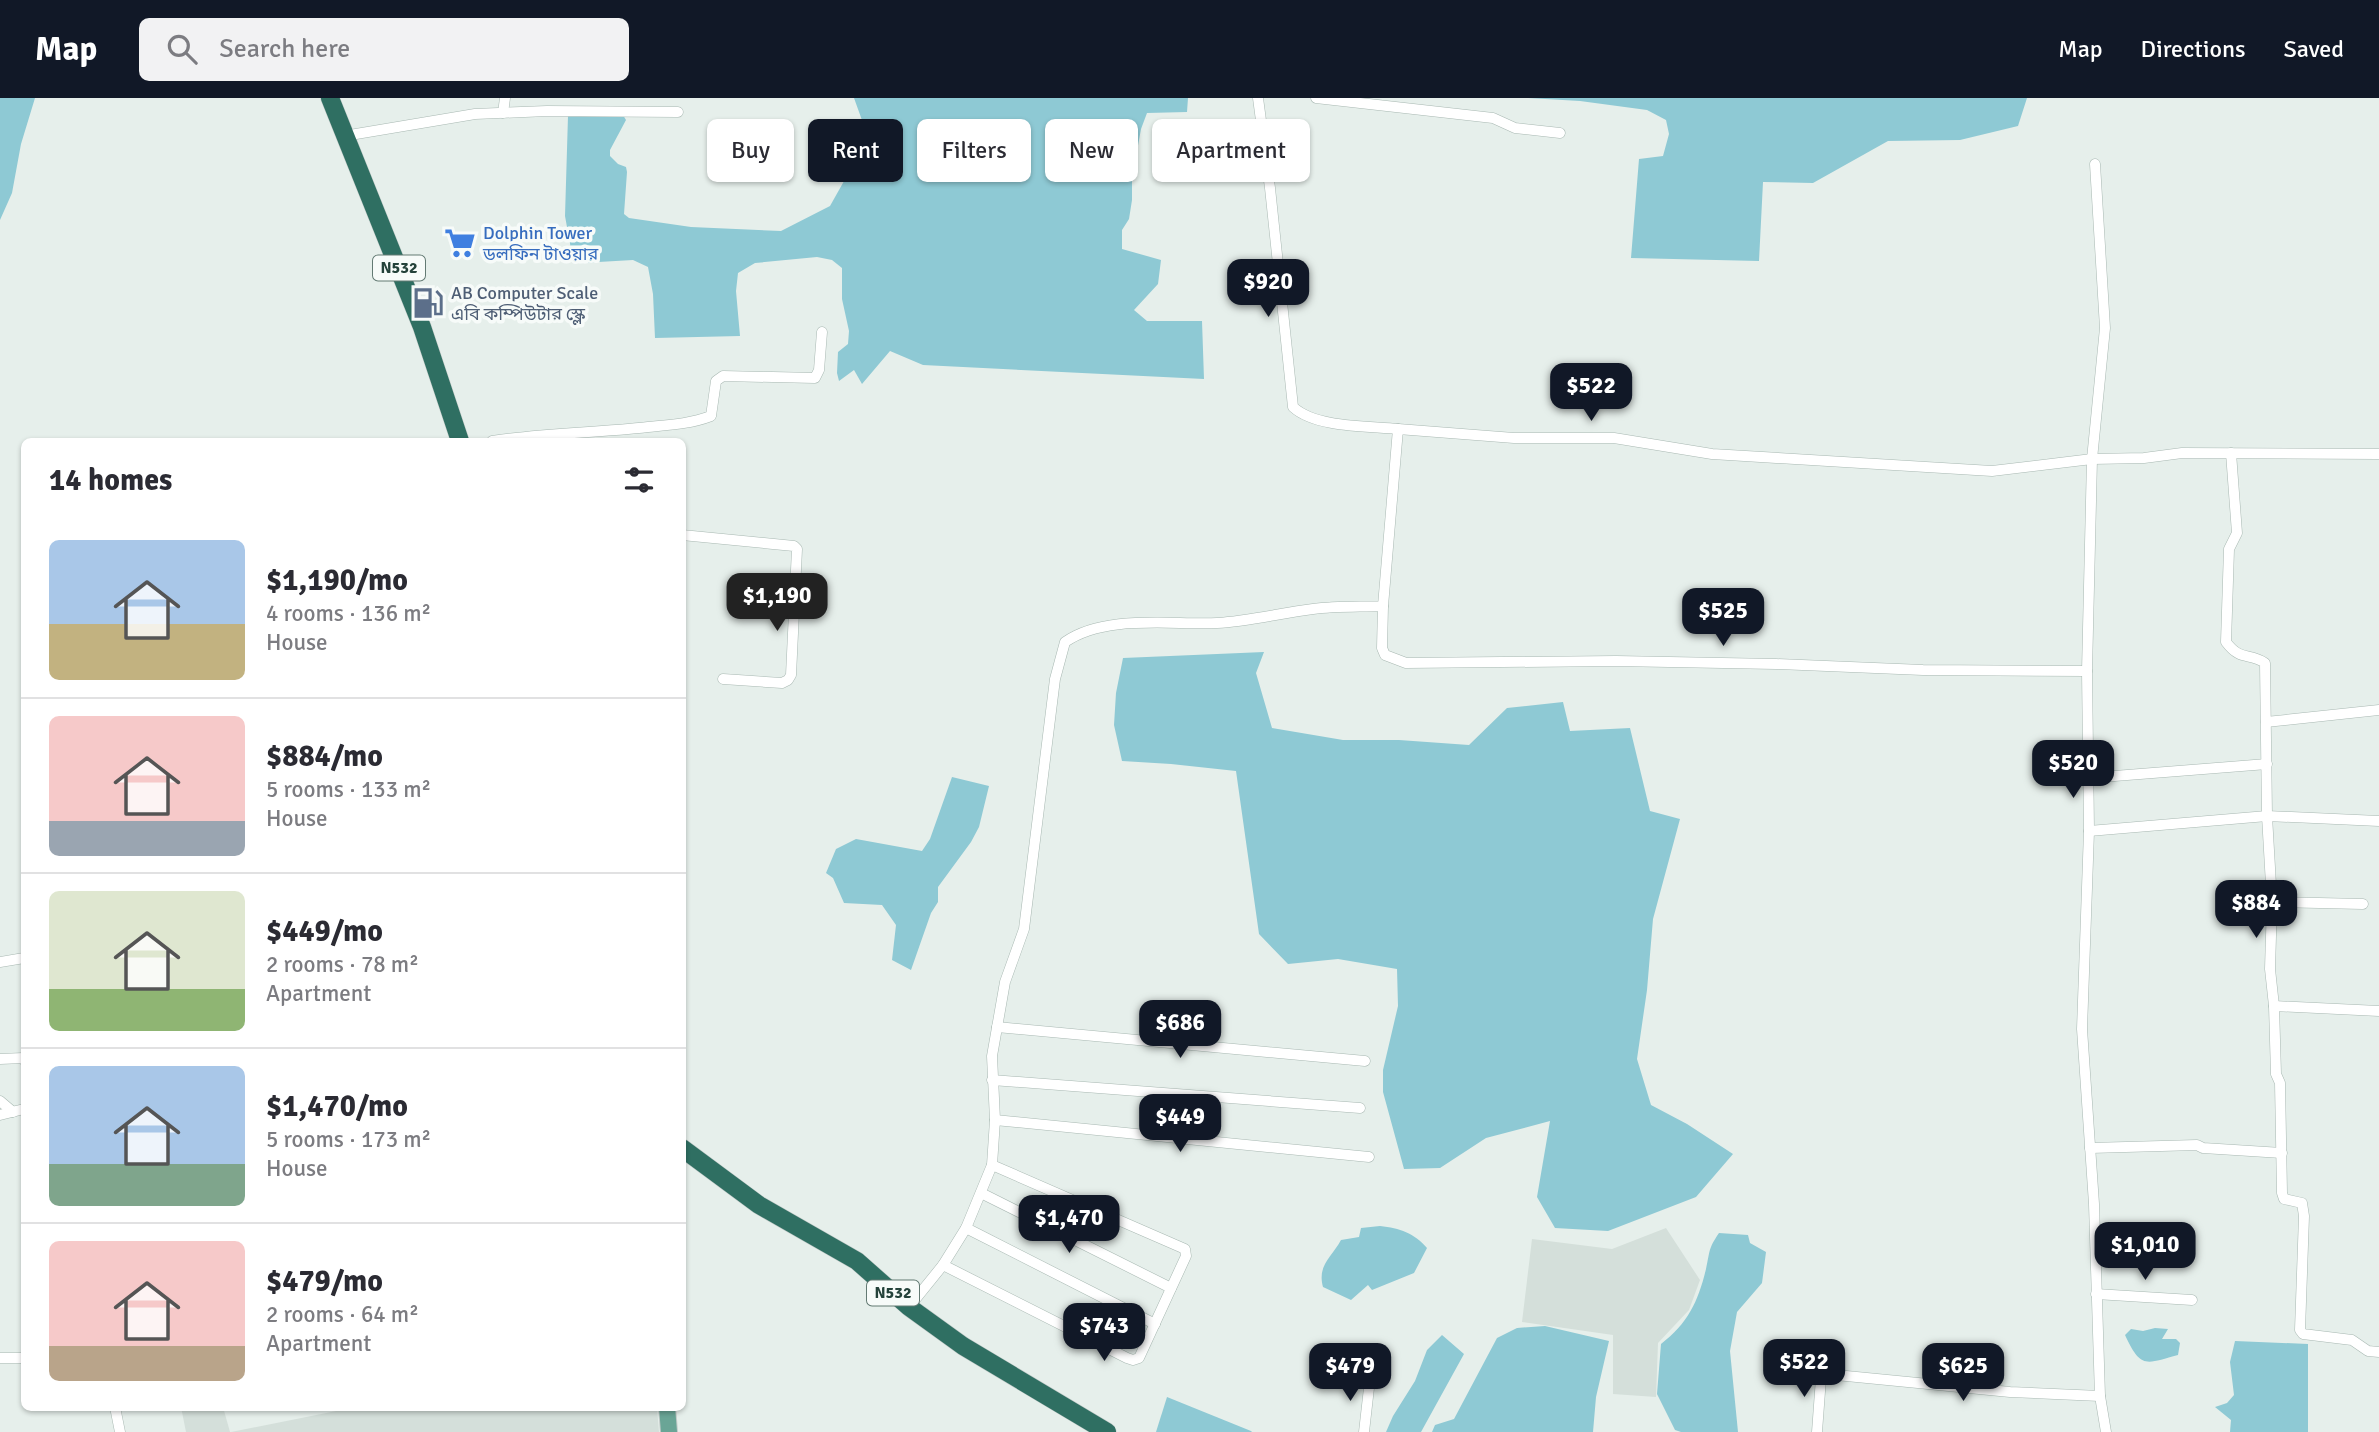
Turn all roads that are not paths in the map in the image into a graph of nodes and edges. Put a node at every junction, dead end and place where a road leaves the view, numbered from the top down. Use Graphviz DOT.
graph roads {
  1 [pos="330,98"];
  2 [pos="505,98"];
  3 [pos="1258,98"];
  4 [pos="1316,98"];
  5 [pos="1407,103"];
  6 [pos="678,112"];
  7 [pos="503,113"];
  8 [pos="1560,133"];
  9 [pos="344,136"];
  10 [pos="2095,164"];
  11 [pos="822,332"];
  12 [pos="1398,429"];
  13 [pos="459,438"];
  14 [pos="511,438"];
  15 [pos="2231,453"];
  16 [pos="2379,454"];
  17 [pos="2092,459"];
  18 [pos="686,535"];
  19 [pos="1383,606"];
  20 [pos="2087,671"];
  21 [pos="723,679"];
  22 [pos="2379,710"];
  23 [pos="2266,722"];
  24 [pos="2267,764"];
  25 [pos="2089,778"];
  26 [pos="2267,816"];
  27 [pos="2379,821"];
  28 [pos="2089,831"];
  29 [pos="2272,902"];
  30 [pos="2363,904"];
  31 [pos="21,958"];
  32 [pos="0,962"];
  33 [pos="2274,1006"];
  34 [pos="2379,1012"];
  35 [pos="997,1027"];
  36 [pos="21,1058"];
  37 [pos="0,1059"];
  38 [pos="1365,1061"];
  39 [pos="992,1080"];
  40 [pos="0,1101"];
  41 [pos="1360,1108"];
  42 [pos="21,1110"];
  43 [pos="13,1112"];
  44 [pos="0,1115"];
  45 [pos="995,1121"];
  46 [pos="2090,1149"];
  47 [pos="686,1151"];
  48 [pos="2281,1153"];
  49 [pos="1369,1157"];
  50 [pos="992,1165"];
  51 [pos="981,1194"];
  52 [pos="966,1228"];
  53 [pos="943,1265"];
  54 [pos="1171,1288"];
  55 [pos="2096,1294"];
  56 [pos="2192,1300"];
  57 [pos="909,1307"];
  58 [pos="1155,1324"];
  59 [pos="2379,1352"];
  60 [pos="0,1358"];
  61 [pos="21,1358"];
  62 [pos="1371,1370"];
  63 [pos="2100,1395"];
  64 [pos="116,1411"];
  65 [pos="667,1411"];
  66 [pos="120,1432"];
  67 [pos="669,1432"];
  68 [pos="1107,1432"];
  69 [pos="1364,1432"];
  70 [pos="1817,1432"];
  71 [pos="2106,1432"];
  1 -- 9 [label="highway, N532"];
  2 -- 7 [label="street"];
  3 -- 12 [label="street"];
  4 -- 5 [label="street"];
  5 -- 8 [label="street"];
  6 -- 7 [label="street"];
  7 -- 9 [label="street"];
  9 -- 13 [label="highway, N532"];
  10 -- 17 [label="street"];
  11 -- 14 [label="street"];
  12 -- 17 [label="street"];
  12 -- 19 [label="street"];
  15 -- 16 [label="street"];
  15 -- 17 [label="street"];
  15 -- 23 [label="street"];
  17 -- 20 [label="street"];
  18 -- 21 [label="street"];
  19 -- 20 [label="street"];
  19 -- 35 [label="street"];
  20 -- 25 [label="street"];
  22 -- 23 [label="street"];
  23 -- 24 [label="street"];
  24 -- 25 [label="street"];
  24 -- 26 [label="street"];
  25 -- 28 [label="street"];
  26 -- 27 [label="street"];
  26 -- 28 [label="street"];
  26 -- 29 [label="street"];
  28 -- 46 [label="street"];
  29 -- 30 [label="street"];
  29 -- 33 [label="street"];
  31 -- 32 [label="street"];
  33 -- 34 [label="street"];
  33 -- 48 [label="street"];
  35 -- 38 [label="street"];
  35 -- 39 [label="street"];
  36 -- 37 [label="street"];
  39 -- 41 [label="street"];
  39 -- 45 [label="street"];
  40 -- 43 [label="street"];
  42 -- 43 [label="street"];
  43 -- 44 [label="street"];
  45 -- 49 [label="street"];
  45 -- 50 [label="street"];
  46 -- 48 [label="street"];
  46 -- 55 [label="street"];
  47 -- 57 [label="highway, N532"];
  48 -- 59 [label="street"];
  50 -- 51 [label="street"];
  50 -- 54 [label="street"];
  51 -- 52 [label="street"];
  51 -- 54 [label="street"];
  52 -- 53 [label="street"];
  52 -- 58 [label="street"];
  53 -- 57 [label="street"];
  53 -- 58 [label="street"];
  54 -- 58 [label="street"];
  55 -- 56 [label="street"];
  55 -- 63 [label="street"];
  57 -- 68 [label="highway, N532"];
  60 -- 61 [label="street"];
  62 -- 69 [label="street"];
  63 -- 70 [label="street"];
  63 -- 71 [label="street"];
  64 -- 66 [label="street"];
  65 -- 67 [label="main road"];
}
